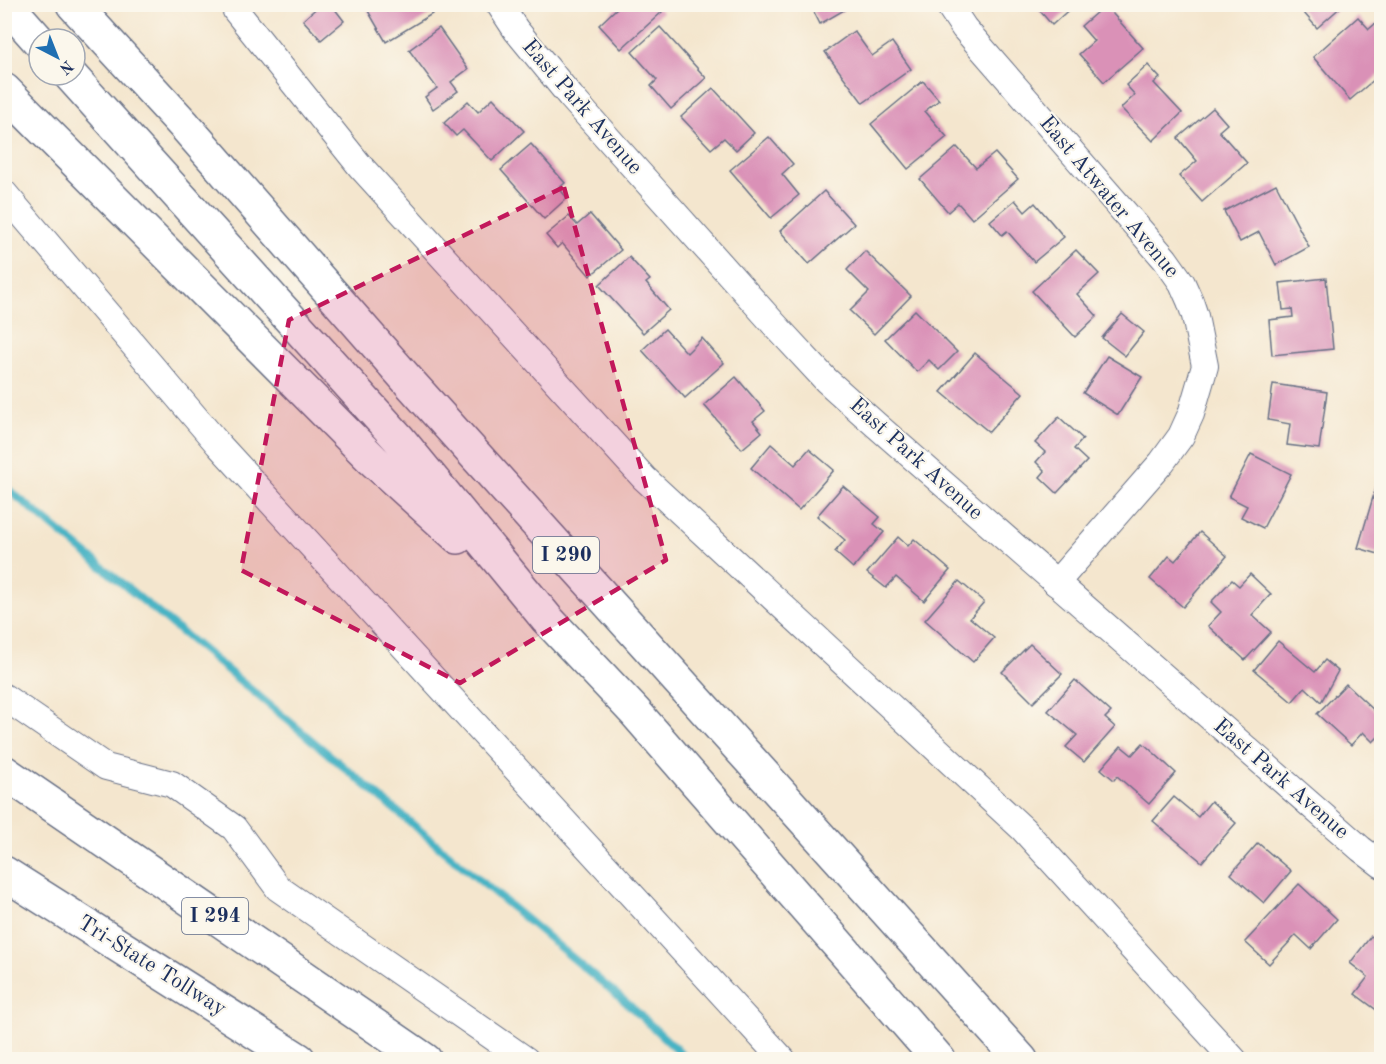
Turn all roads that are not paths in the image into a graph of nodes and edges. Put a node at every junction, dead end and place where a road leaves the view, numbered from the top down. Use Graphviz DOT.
graph roads {
  1 [pos="6,4"];
  2 [pos="73,4"];
  3 [pos="79,4"];
  4 [pos="233,4"];
  5 [pos="499,4"];
  6 [pos="948,4"];
  7 [pos="27,28"];
  8 [pos="113,49"];
  9 [pos="81,87"];
  10 [pos="4,90"];
  11 [pos="4,193"];
  12 [pos="1056,583"];
  13 [pos="547,619"];
  14 [pos="4,697"];
  15 [pos="4,772"];
  16 [pos="1382,865"];
  17 [pos="4,873"];
  18 [pos="299,1059"];
  19 [pos="425,1059"];
  20 [pos="526,1059"];
  21 [pos="783,1059"];
  22 [pos="939,1059"];
  23 [pos="1021,1059"];
  24 [pos="1234,1059"];
  1 -- 7 [label="highway"];
  2 -- 8 [label="highway, I 290"];
  3 -- 8 [label="highway"];
  4 -- 24 [label="street"];
  5 -- 12 [label="street, East Park Avenue"];
  6 -- 12 [label="street, East Atwater Avenue"];
  8 -- 23 [label="highway, I 290"];
  9 -- 13 [label="highway, I 290"];
  10 -- 13 [label="highway"];
  11 -- 21 [label="street"];
  12 -- 16 [label="street, East Park Avenue"];
  13 -- 22 [label="highway, I 290"];
  14 -- 20 [label="street"];
  15 -- 19 [label="highway, I 294"];
  17 -- 18 [label="highway, Tri-State Tollway"];
}
